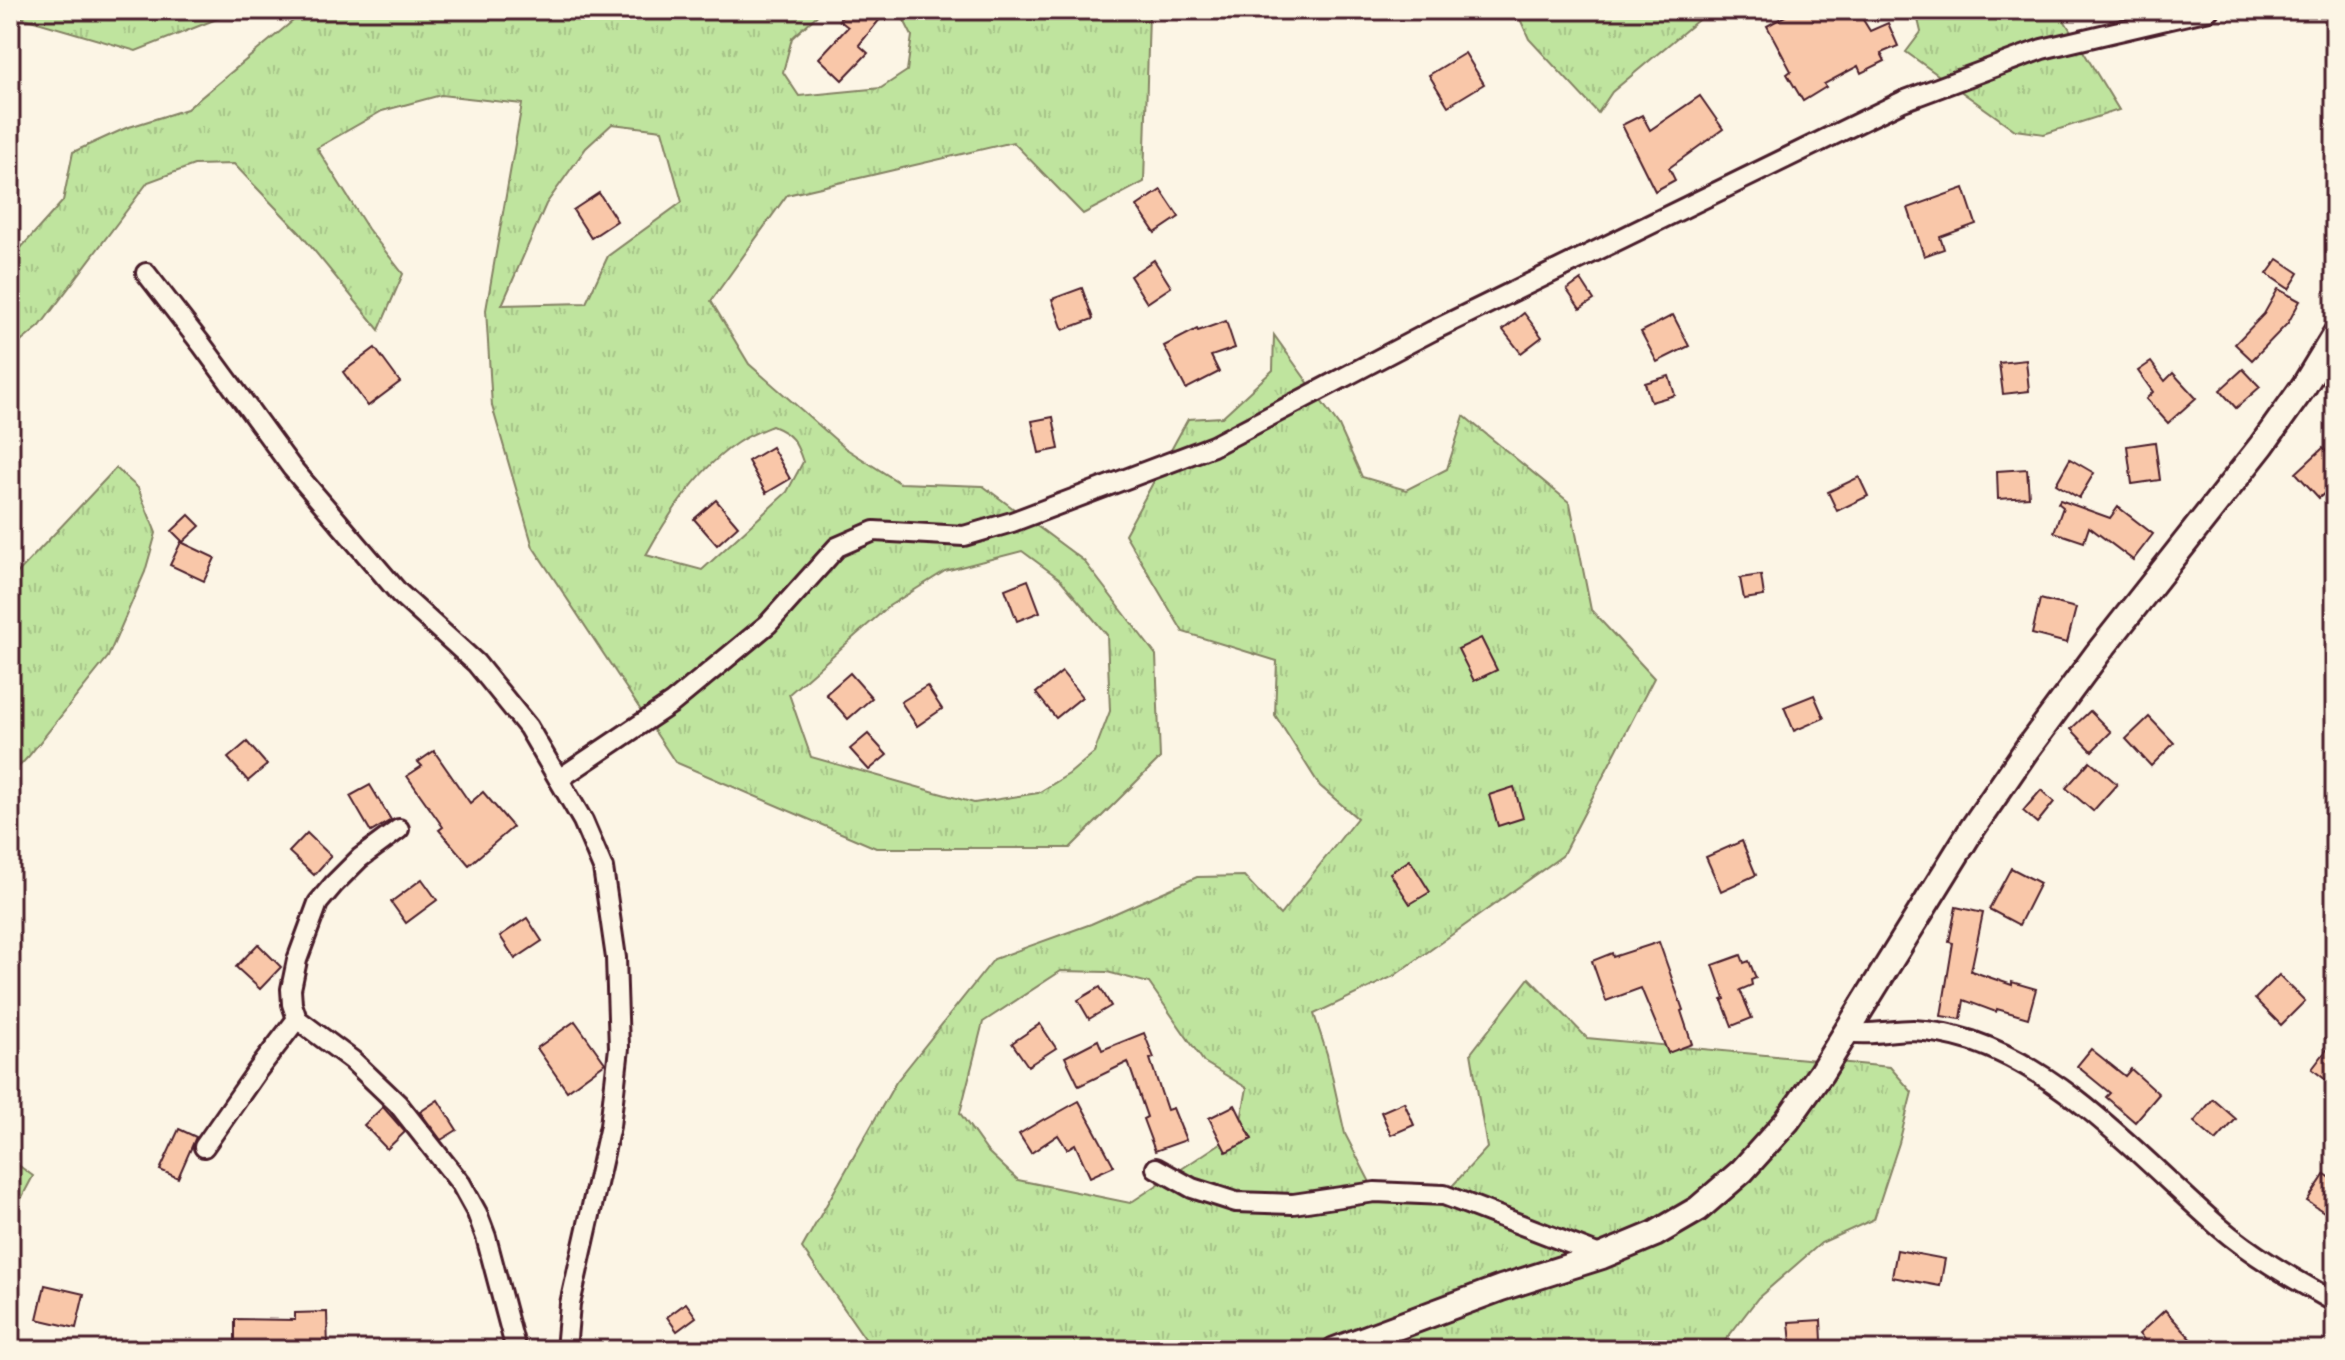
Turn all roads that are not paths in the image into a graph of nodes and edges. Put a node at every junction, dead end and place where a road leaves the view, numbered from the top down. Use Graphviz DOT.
graph roads {
  1 [pos="2209,10"];
  2 [pos="146,273"];
  3 [pos="2335,335"];
  4 [pos="559,779"];
  5 [pos="399,829"];
  6 [pos="297,1019"];
  7 [pos="1847,1032"];
  8 [pos="204,1147"];
  9 [pos="1156,1168"];
  10 [pos="1602,1256"];
  11 [pos="2335,1302"];
  12 [pos="516,1350"];
  13 [pos="566,1350"];
  14 [pos="1335,1350"];
  1 -- 4 [label="street"];
  2 -- 4 [label="street"];
  3 -- 7 [label="main road"];
  4 -- 13 [label="street"];
  5 -- 6 [label="street"];
  6 -- 8 [label="street"];
  6 -- 12 [label="street"];
  7 -- 10 [label="main road"];
  7 -- 11 [label="street"];
  9 -- 10 [label="street"];
  10 -- 14 [label="main road"];
}
